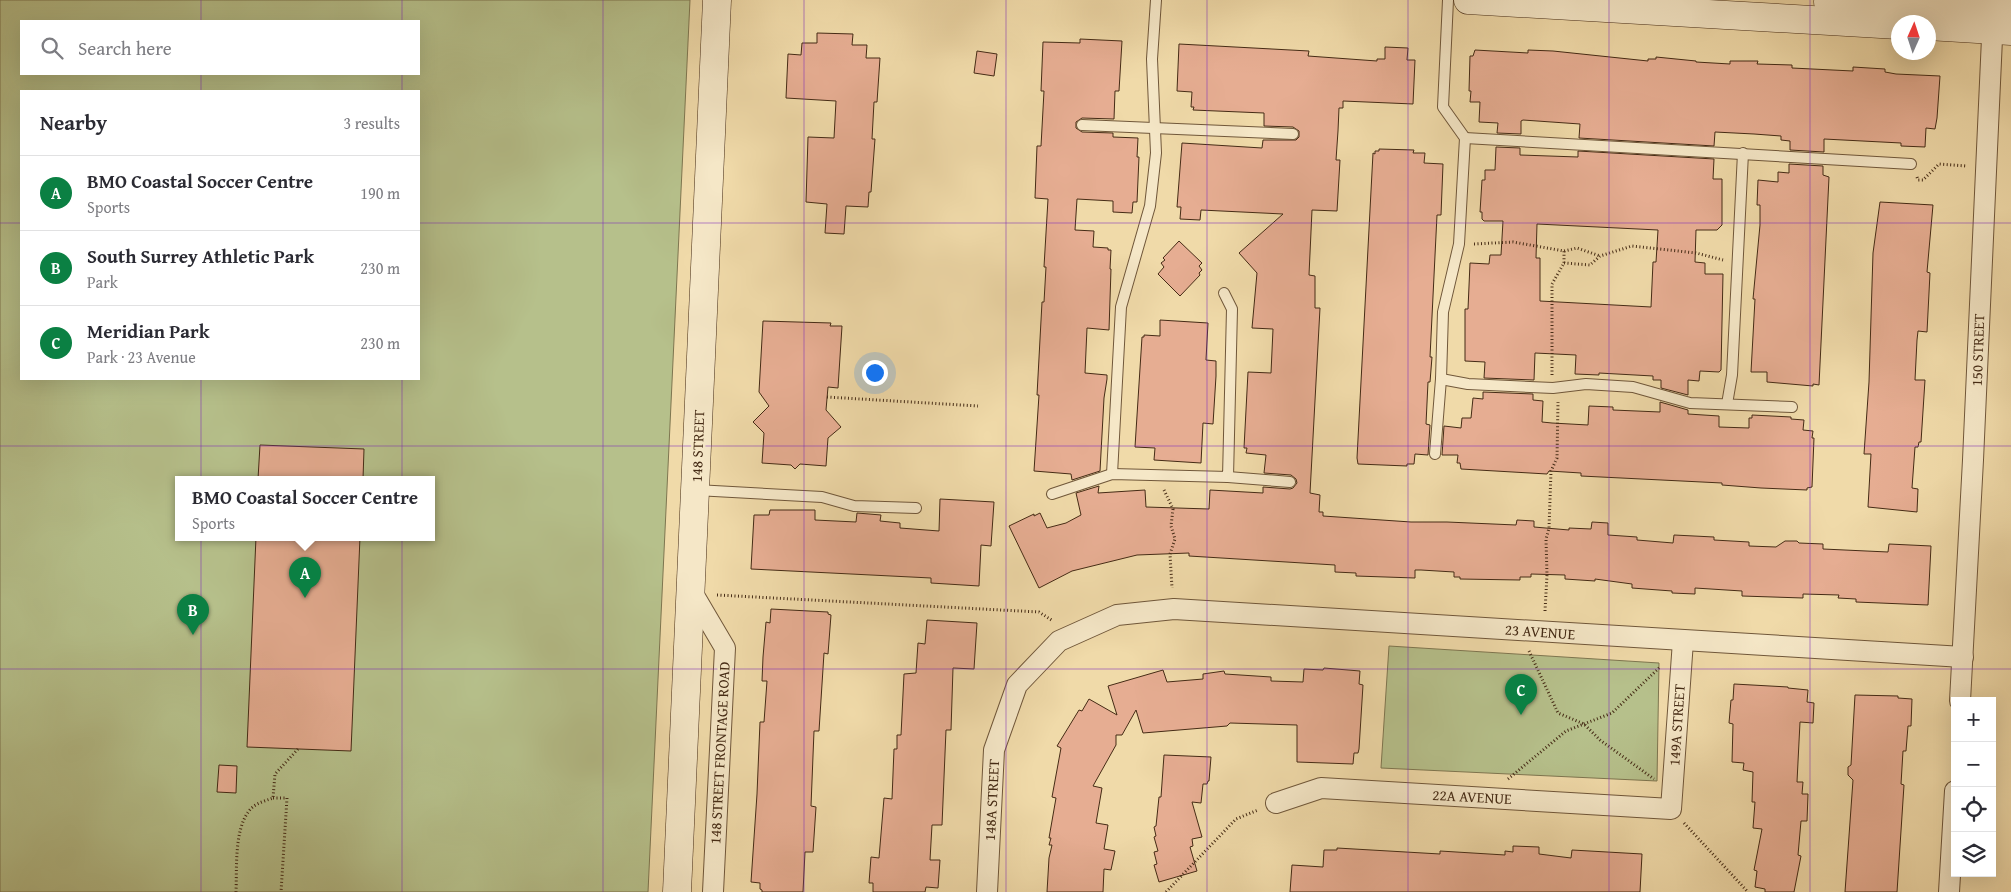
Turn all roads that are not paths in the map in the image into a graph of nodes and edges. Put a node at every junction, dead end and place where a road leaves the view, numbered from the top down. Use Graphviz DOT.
graph roads {
  1 [pos="717,0"];
  2 [pos="1156,0"];
  3 [pos="1448,0"];
  4 [pos="1468,0"];
  5 [pos="1774,0"];
  6 [pos="2000,16"];
  7 [pos="1891,25"];
  8 [pos="1936,25"];
  9 [pos="1082,125"];
  10 [pos="1156,127"];
  11 [pos="1293,134"];
  12 [pos="1465,138"];
  13 [pos="1743,153"];
  14 [pos="1911,164"];
  15 [pos="1224,293"];
  16 [pos="1441,379"];
  17 [pos="1726,404"];
  18 [pos="1792,407"];
  19 [pos="1435,454"];
  20 [pos="1112,474"];
  21 [pos="1228,477"];
  22 [pos="1290,482"];
  23 [pos="696,490"];
  24 [pos="1052,494"];
  25 [pos="916,508"];
  26 [pos="703,593"];
  27 [pos="1116,615"];
  28 [pos="1683,641"];
  29 [pos="1963,657"];
  30 [pos="1960,697"];
  31 [pos="1276,803"];
  32 [pos="1671,809"];
  33 [pos="1953,832"];
  34 [pos="677,892"];
  35 [pos="713,892"];
  36 [pos="987,892"];
  37 [pos="1949,892"];
  1 -- 23 [label="main road, 148 STREET"];
  2 -- 10 [label="lane"];
  3 -- 12 [label="lane"];
  4 -- 7 [label="main road"];
  5 -- 6 [label="main road"];
  6 -- 8 [label="main road"];
  6 -- 29 [label="street, 150 STREET"];
  9 -- 10 [label="lane"];
  10 -- 11 [label="lane"];
  10 -- 20 [label="lane"];
  12 -- 13 [label="lane"];
  12 -- 16 [label="lane"];
  13 -- 14 [label="lane"];
  13 -- 17 [label="lane"];
  15 -- 21 [label="lane"];
  16 -- 17 [label="lane"];
  16 -- 19 [label="lane"];
  17 -- 18 [label="lane"];
  20 -- 21 [label="lane"];
  20 -- 24 [label="lane"];
  21 -- 22 [label="lane"];
  23 -- 25 [label="lane"];
  23 -- 26 [label="main road, 148 STREET"];
  26 -- 34 [label="main road, 148 STREET"];
  26 -- 35 [label="street, 148 STREET FRONTAGE ROAD"];
  27 -- 28 [label="street, 23 AVENUE"];
  27 -- 36 [label="street, 148A STREET"];
  28 -- 29 [label="street, 23 AVENUE"];
  28 -- 32 [label="street, 149A STREET"];
  29 -- 30 [label="street, 150 STREET"];
  31 -- 32 [label="street, 22A AVENUE"];
  33 -- 37 [label="street"];
}
